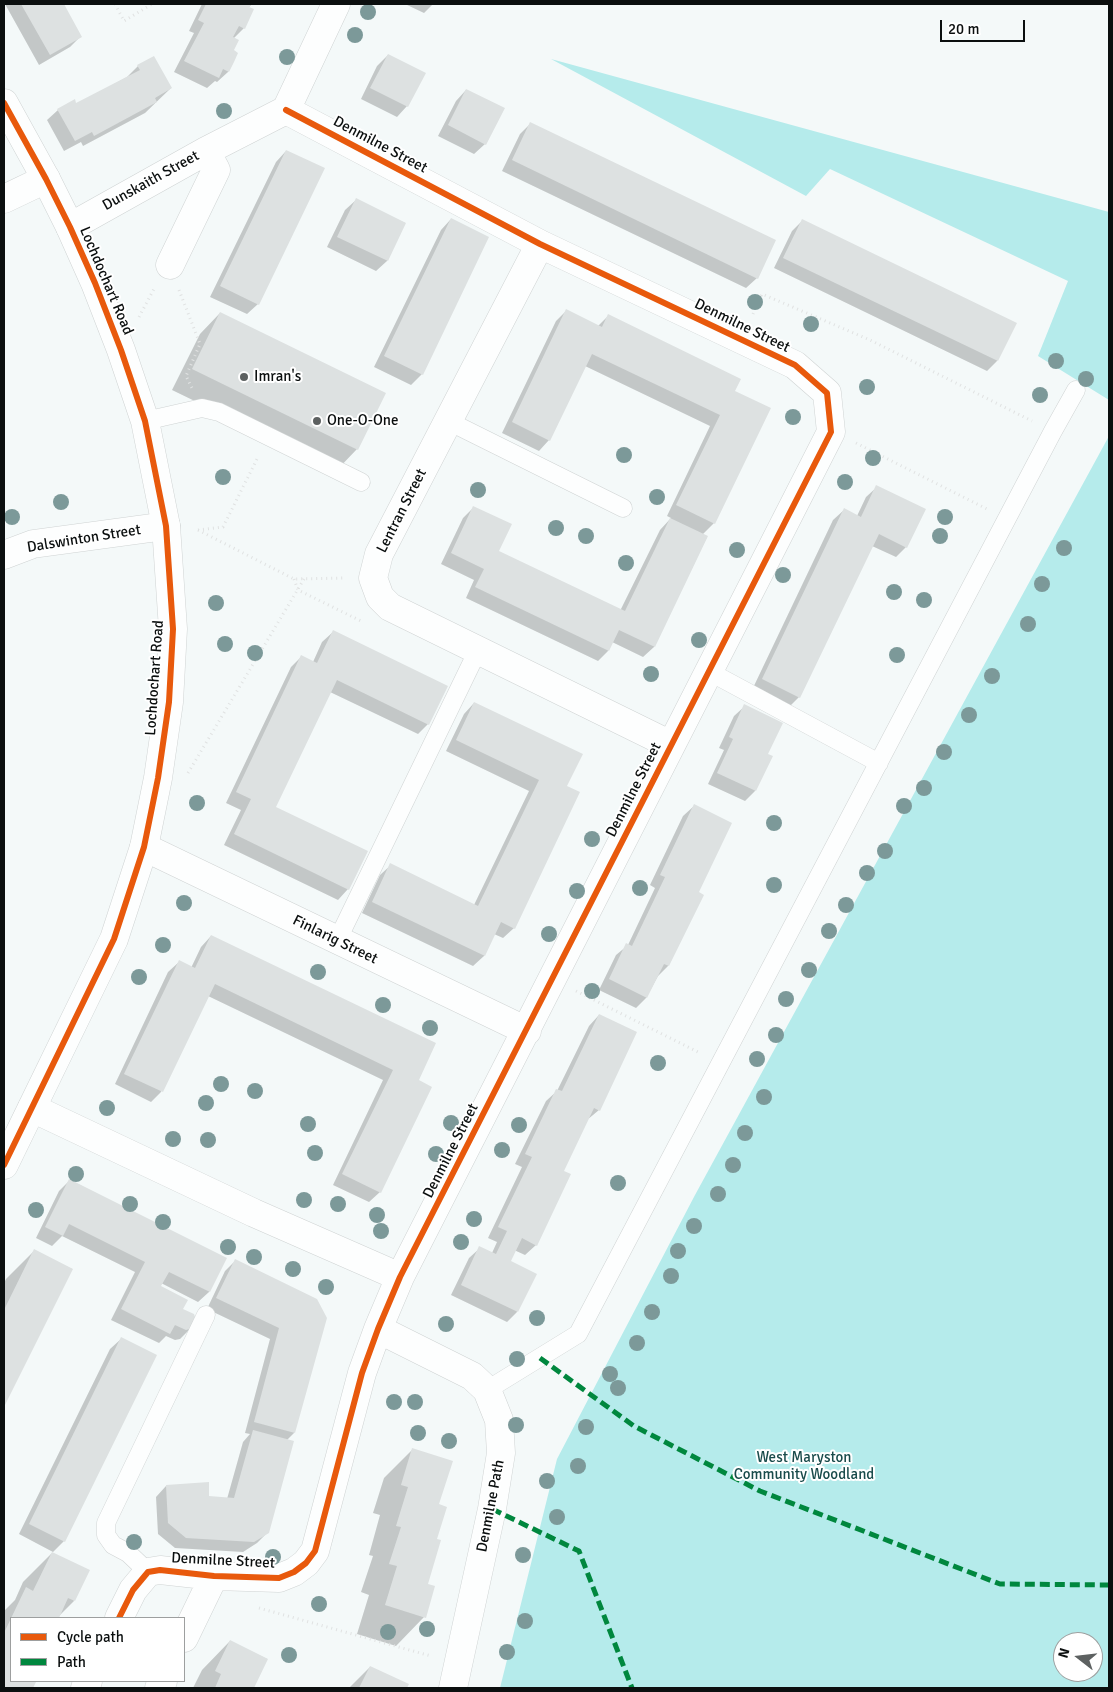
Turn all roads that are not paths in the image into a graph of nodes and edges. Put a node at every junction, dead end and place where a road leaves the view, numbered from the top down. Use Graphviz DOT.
graph roads {
  1 [pos="336,4"];
  2 [pos="4,103"];
  3 [pos="286,110"];
  4 [pos="206,151"];
  5 [pos="46,179"];
  6 [pos="4,199"];
  7 [pos="70,227"];
  8 [pos="540,244"];
  9 [pos="170,265"];
  10 [pos="1076,390"];
  11 [pos="145,421"];
  12 [pos="448,421"];
  13 [pos="361,482"];
  14 [pos="623,508"];
  15 [pos="166,526"];
  16 [pos="4,555"];
  17 [pos="478,650"];
  18 [pos="708,671"];
  19 [pos="671,745"];
  20 [pos="878,763"];
  21 [pos="144,847"];
  22 [pos="338,941"];
  23 [pos="526,1031"];
  24 [pos="32,1108"];
  25 [pos="4,1165"];
  26 [pos="400,1277"];
  27 [pos="206,1315"];
  28 [pos="378,1329"];
  29 [pos="487,1390"];
  30 [pos="148,1572"];
  31 [pos="214,1576"];
  32 [pos="120,1617"];
  33 [pos="185,1636"];
  34 [pos="456,1676"];
  1 -- 3 [label="street"];
  2 -- 5 [label="street, Lochdochart Road"];
  3 -- 4 [label="street, Dunskaith Street"];
  3 -- 8 [label="street, Denmilne Street"];
  4 -- 7 [label="street, Dunskaith Street"];
  4 -- 9 [label="street, Dunskaith Street"];
  5 -- 6 [label="street"];
  5 -- 7 [label="street, Lochdochart Road"];
  7 -- 11 [label="street, Lochdochart Road"];
  8 -- 12 [label="street, Lentran Street"];
  8 -- 18 [label="street, Denmilne Street"];
  10 -- 20 [label="lane"];
  11 -- 13 [label="lane"];
  11 -- 15 [label="street, Lochdochart Road"];
  12 -- 14 [label="lane"];
  12 -- 17 [label="street, Lentran Street"];
  15 -- 16 [label="street, Dalswinton Street"];
  15 -- 21 [label="street, Lochdochart Road"];
  17 -- 19 [label="street"];
  17 -- 22 [label="lane"];
  18 -- 19 [label="street, Denmilne Street"];
  18 -- 20 [label="lane"];
  19 -- 23 [label="street, Denmilne Street"];
  20 -- 29 [label="lane"];
  21 -- 22 [label="street, Finlarig Street"];
  21 -- 24 [label="street, Lochdochart Road"];
  22 -- 23 [label="street, Finlarig Street"];
  23 -- 26 [label="street, Denmilne Street"];
  24 -- 25 [label="street, Lochdochart Road"];
  24 -- 26 [label="street"];
  26 -- 28 [label="street, Denmilne Street"];
  27 -- 30 [label="lane"];
  28 -- 29 [label="street, Denmilne Path"];
  28 -- 31 [label="street, Denmilne Street"];
  29 -- 34 [label="street, Denmilne Path"];
  30 -- 31 [label="street, Denmilne Street"];
  30 -- 32 [label="street"];
  31 -- 33 [label="street, Denmilne Street"];
}
